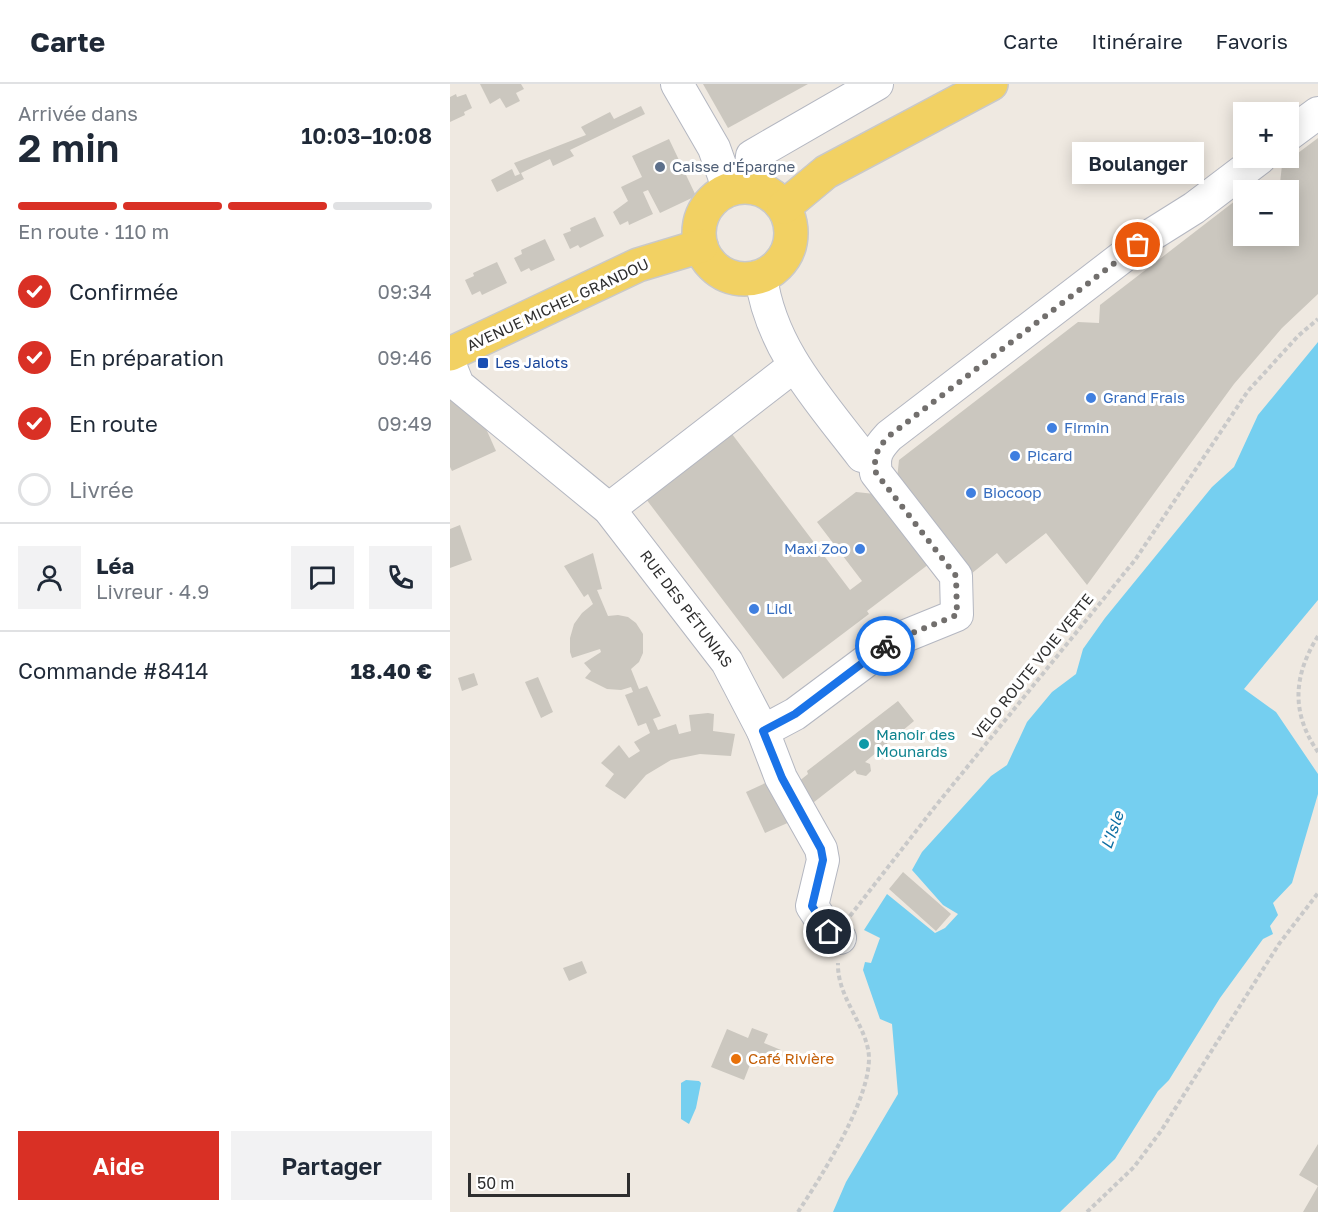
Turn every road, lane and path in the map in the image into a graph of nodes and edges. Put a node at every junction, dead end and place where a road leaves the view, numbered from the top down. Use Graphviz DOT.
graph roads {
  1 [pos="677,84"];
  2 [pos="877,84"];
  3 [pos="987,85"];
  4 [pos="1318,113"];
  5 [pos="1299,127"];
  6 [pos="1247,168"];
  7 [pos="739,188"];
  8 [pos="784,207"];
  9 [pos="701,246"];
  10 [pos="761,276"];
  11 [pos="1318,319"];
  12 [pos="450,354"];
  13 [pos="450,365"];
  14 [pos="794,366"];
  15 [pos="874,459"];
  16 [pos="609,508"];
  17 [pos="1318,636"];
  18 [pos="763,731"];
  19 [pos="1318,752"];
  20 [pos="1318,893"];
  21 [pos="840,939"];
  22 [pos="798,1212"];
  23 [pos="1087,1212"];
  1 -- 7 [label="street"];
  2 -- 7 [label="street"];
  3 -- 8 [label="main road"];
  4 -- 5 [label="street"];
  6 -- 15 [label="street"];
  7 -- 8 [label="main road"];
  7 -- 9 [label="main road"];
  8 -- 10 [label="main road"];
  9 -- 10 [label="main road"];
  9 -- 12 [label="main road, AVENUE MICHEL GRANDOU"];
  10 -- 14 [label="street"];
  11 -- 21 [label="path, VELO ROUTE VOIE VERTE"];
  13 -- 16 [label="street, RUE DES PÉTUNIAS"];
  14 -- 15 [label="street"];
  14 -- 16 [label="street"];
  15 -- 18 [label="street"];
  16 -- 18 [label="street, RUE DES PÉTUNIAS"];
  17 -- 19 [label="path"];
  18 -- 21 [label="street, RUE DES PÉTUNIAS"];
  20 -- 23 [label="path"];
  21 -- 22 [label="path, VELO ROUTE VOIE VERTE"];
}
